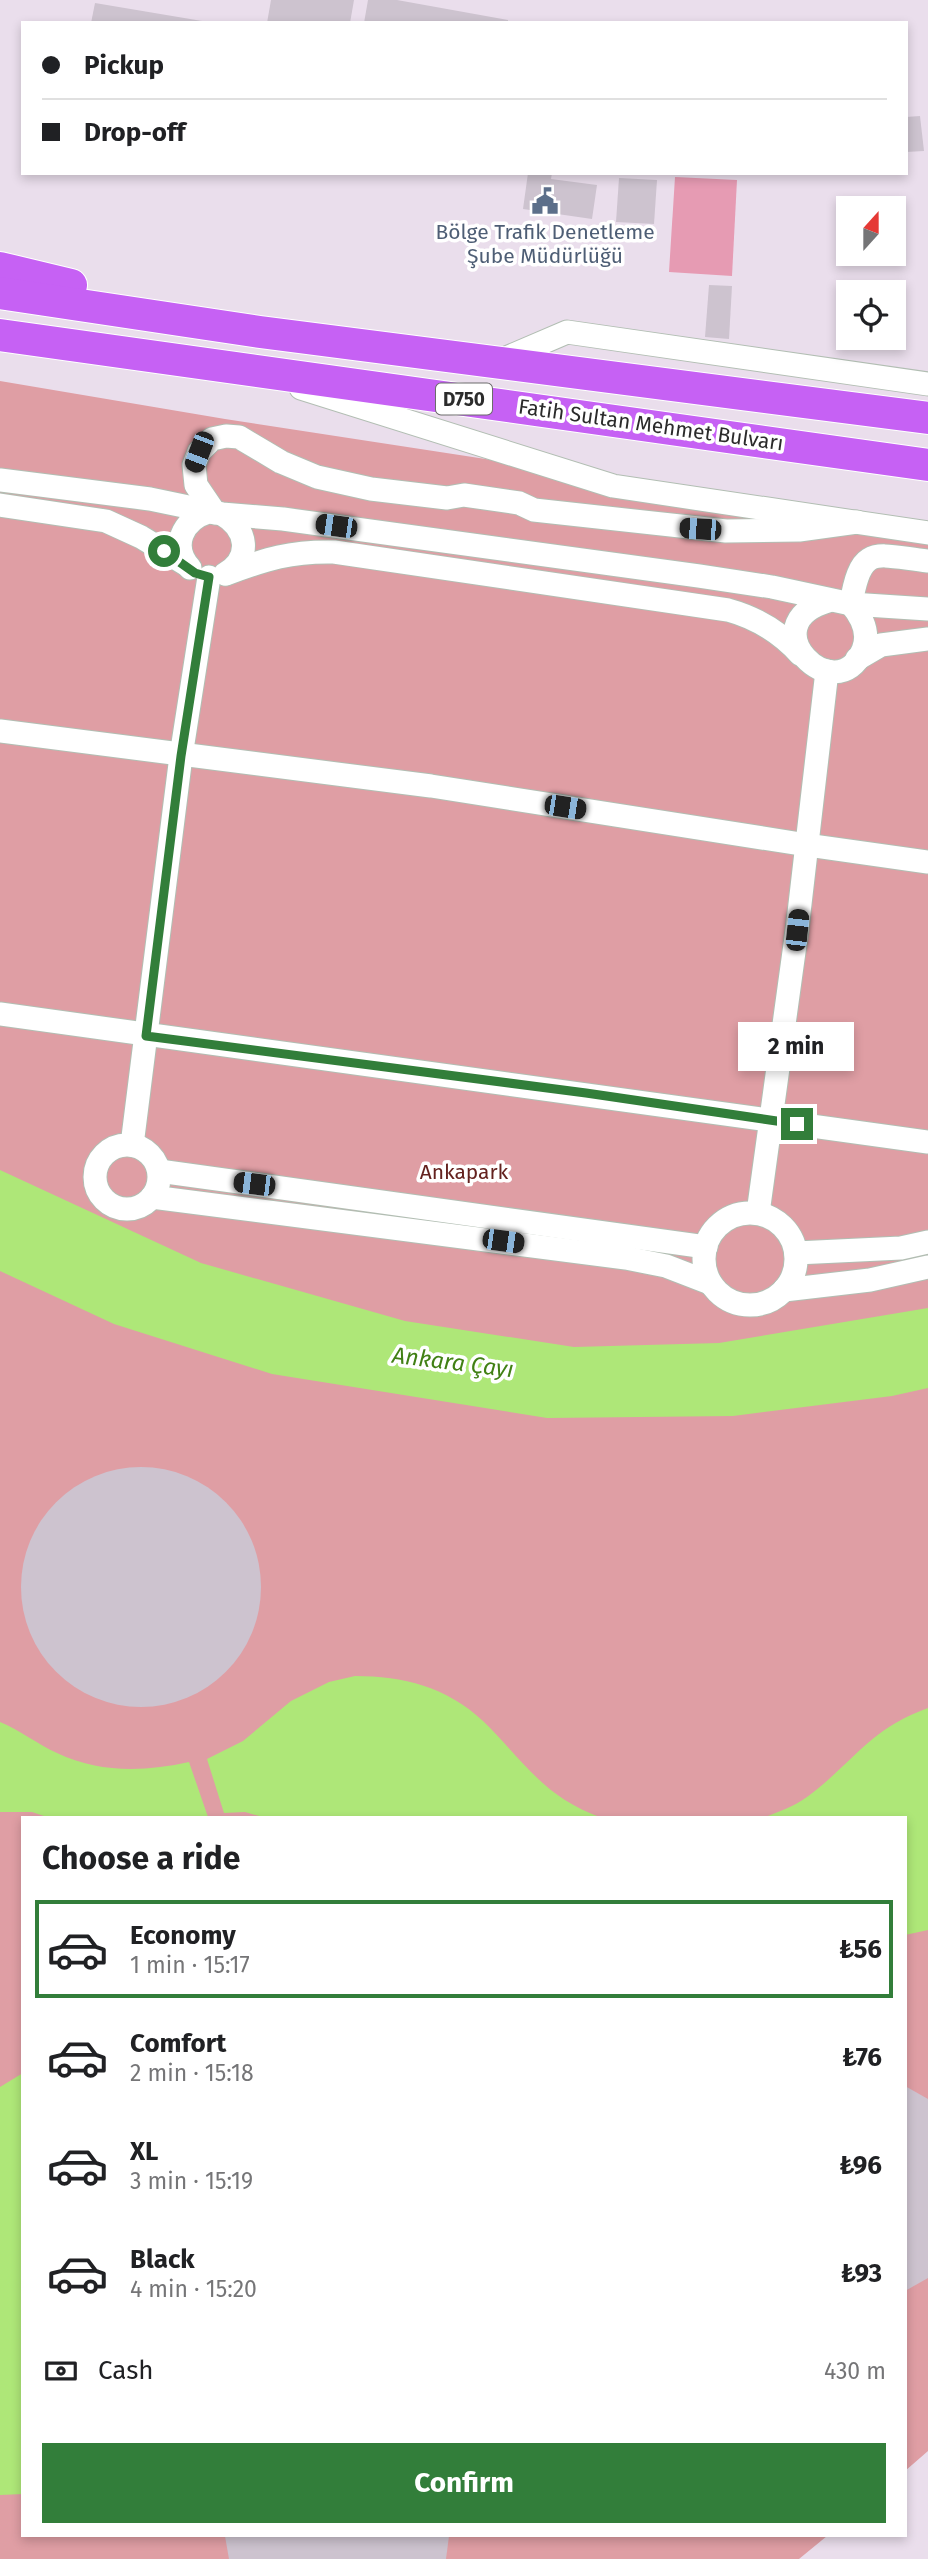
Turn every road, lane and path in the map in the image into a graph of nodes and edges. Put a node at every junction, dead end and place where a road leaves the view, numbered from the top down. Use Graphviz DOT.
graph roads {
  1 [pos="0,268"];
  2 [pos="0,293"];
  3 [pos="260,332"];
  4 [pos="0,335"];
  5 [pos="0,346"];
  6 [pos="76,346"];
  7 [pos="497,362"];
  8 [pos="238,368"];
  9 [pos="928,384"];
  10 [pos="928,418"];
  11 [pos="928,465"];
  12 [pos="0,480"];
  13 [pos="0,505"];
  14 [pos="215,513"];
  15 [pos="857,522"];
  16 [pos="928,533"];
  17 [pos="928,561"];
  18 [pos="187,565"];
  19 [pos="218,575"];
  20 [pos="828,601"];
  21 [pos="851,604"];
  22 [pos="928,609"];
  23 [pos="928,639"];
  24 [pos="800,654"];
  25 [pos="857,659"];
  26 [pos="827,671"];
  27 [pos="0,731"];
  28 [pos="181,756"];
  29 [pos="807,845"];
  30 [pos="928,862"];
  31 [pos="0,1014"];
  32 [pos="146,1036"];
  33 [pos="771,1120"];
  34 [pos="928,1142"];
  35 [pos="132,1145"];
  36 [pos="159,1171"];
  37 [pos="152,1197"];
  38 [pos="758,1213"];
  39 [pos="928,1242"];
  40 [pos="706,1247"];
  41 [pos="796,1253"];
  42 [pos="928,1267"];
  43 [pos="710,1283"];
  44 [pos="784,1290"];
  1 -- 3 [label="highway"];
  2 -- 3 [label="highway, Fatih Sultan Mehmet Bulvarı / D750"];
  3 -- 7 [label="highway, Fatih Sultan Mehmet Bulvarı / D750"];
  4 -- 6 [label="highway, Fatih Sultan Mehmet Bulvarı / D750"];
  5 -- 6 [label="highway"];
  6 -- 8 [label="highway, Fatih Sultan Mehmet Bulvarı / D750"];
  7 -- 9 [label="lane"];
  7 -- 10 [label="highway, Fatih Sultan Mehmet Bulvarı / D750"];
  8 -- 11 [label="highway, Fatih Sultan Mehmet Bulvarı / D750"];
  8 -- 15 [label="lane"];
  12 -- 14 [label="lane"];
  13 -- 18 [label="lane"];
  14 -- 15 [label="lane"];
  14 -- 18 [label="lane"];
  14 -- 19 [label="lane"];
  14 -- 20 [label="lane"];
  15 -- 16 [label="lane"];
  17 -- 21 [label="lane"];
  18 -- 19 [label="lane"];
  19 -- 24 [label="lane"];
  19 -- 28 [label="lane"];
  20 -- 21 [label="lane"];
  20 -- 24 [label="lane"];
  21 -- 22 [label="lane"];
  21 -- 25 [label="lane"];
  23 -- 25 [label="lane"];
  24 -- 26 [label="lane"];
  25 -- 26 [label="lane"];
  26 -- 29 [label="lane"];
  27 -- 28 [label="lane"];
  28 -- 29 [label="lane"];
  28 -- 32 [label="lane"];
  29 -- 30 [label="lane"];
  29 -- 33 [label="lane"];
  31 -- 32 [label="lane"];
  32 -- 33 [label="lane"];
  32 -- 35 [label="lane"];
  33 -- 34 [label="lane"];
  33 -- 38 [label="lane"];
  35 -- 36 [label="lane"];
  35 -- 37 [label="lane"];
  36 -- 37 [label="lane"];
  36 -- 40 [label="lane"];
  37 -- 43 [label="lane"];
  38 -- 40 [label="lane"];
  38 -- 41 [label="lane"];
  39 -- 41 [label="lane"];
  40 -- 43 [label="lane"];
  41 -- 44 [label="lane"];
  42 -- 44 [label="lane"];
  43 -- 44 [label="lane"];
}
